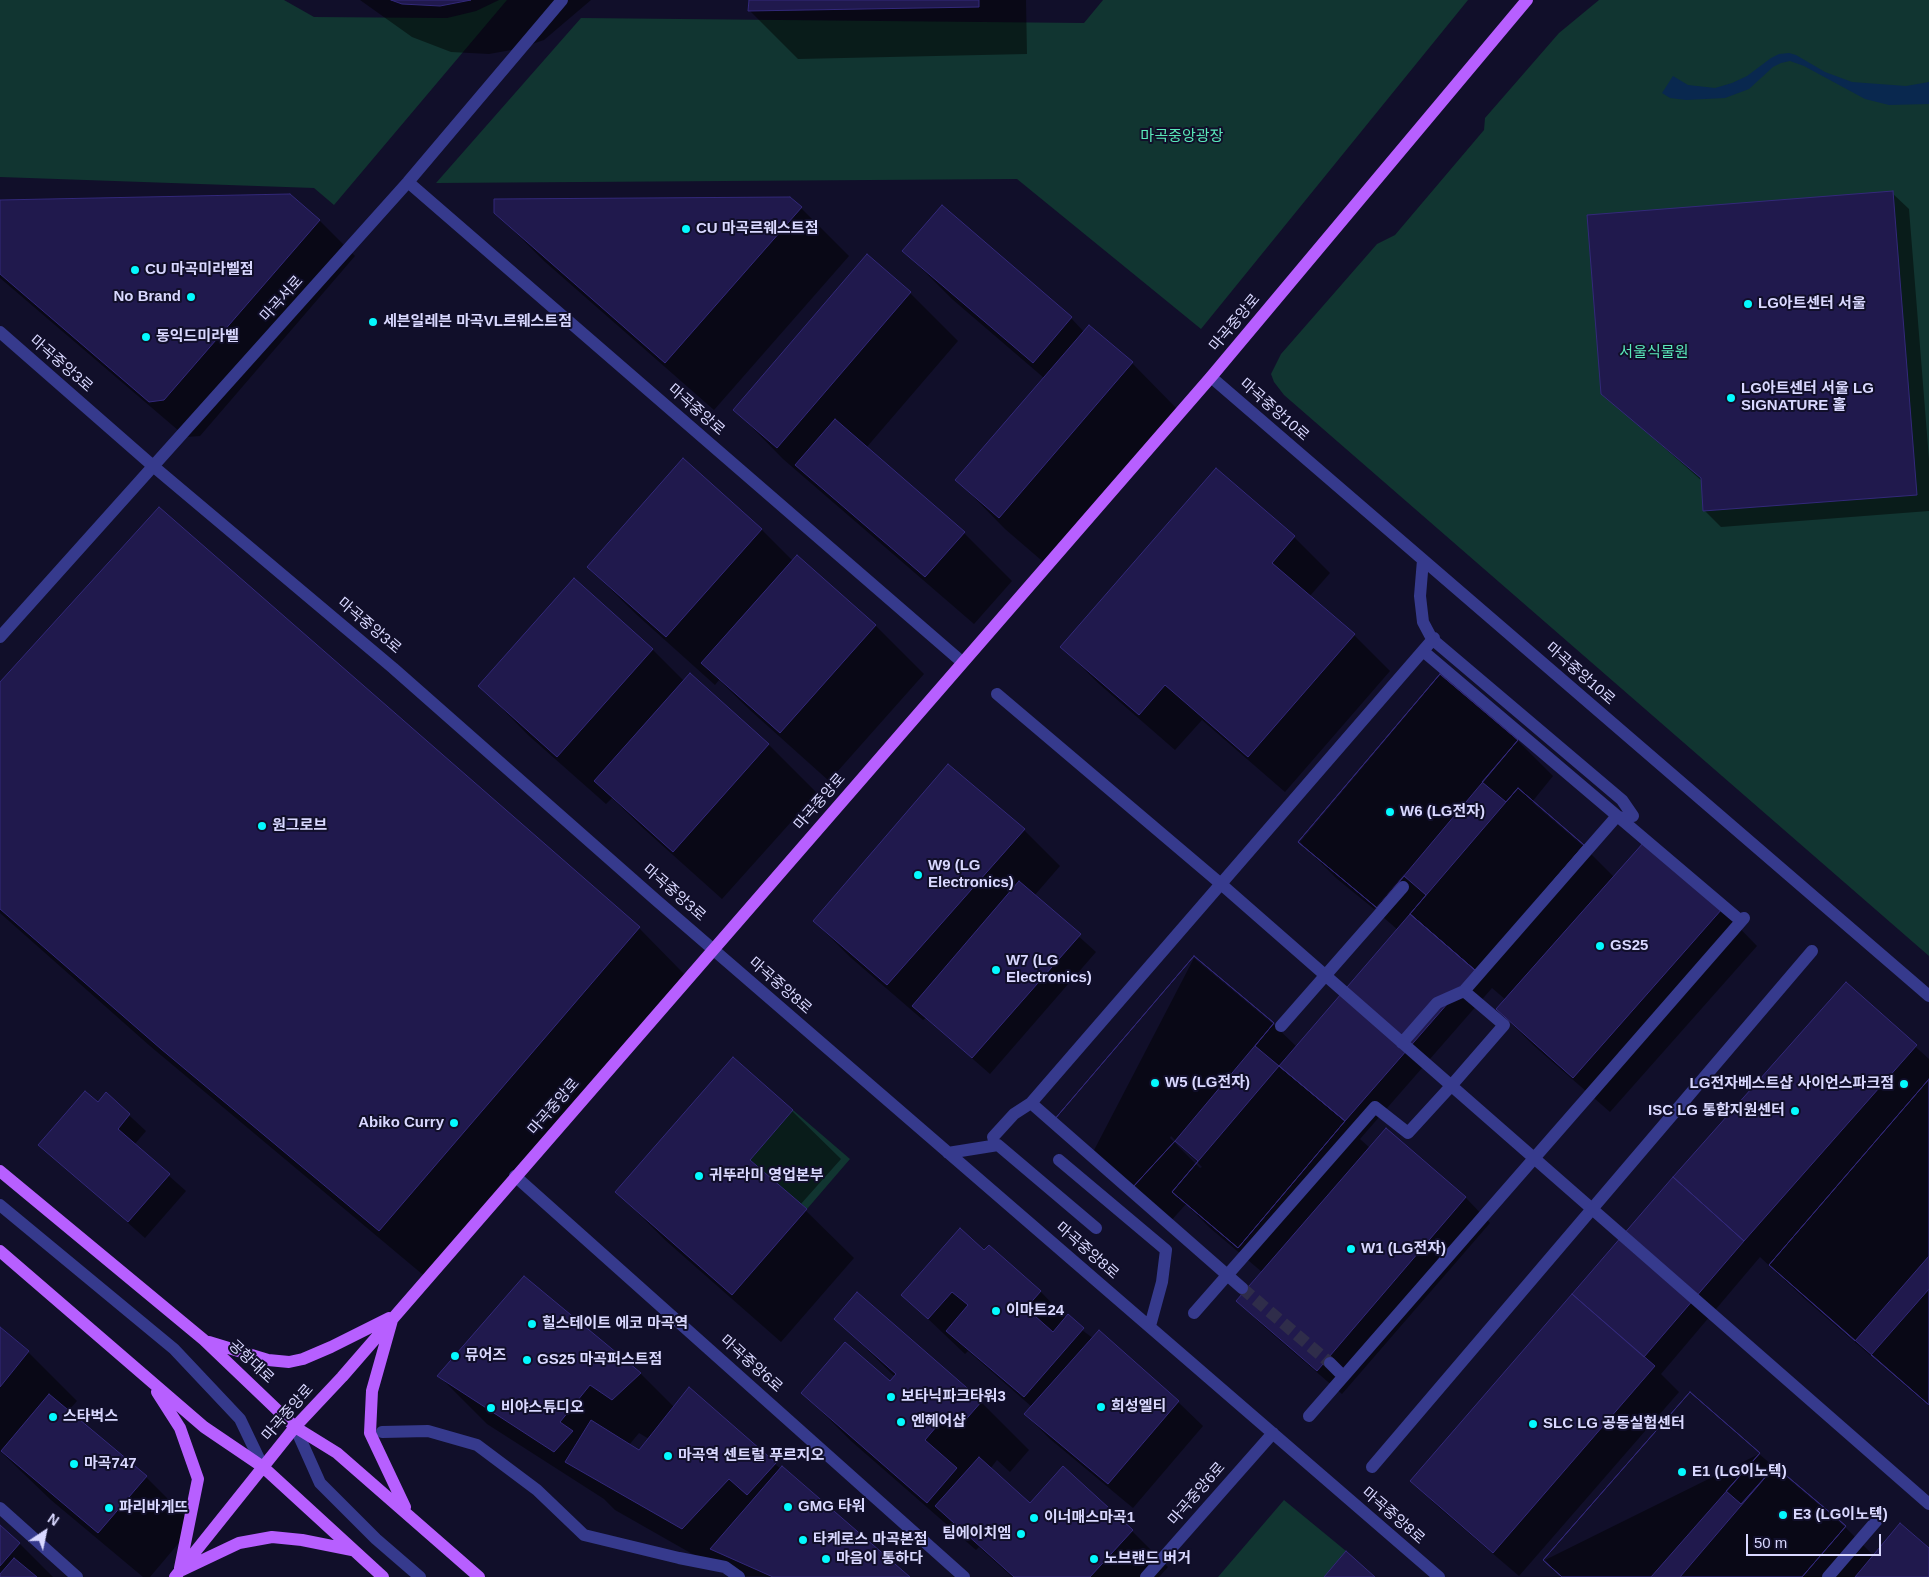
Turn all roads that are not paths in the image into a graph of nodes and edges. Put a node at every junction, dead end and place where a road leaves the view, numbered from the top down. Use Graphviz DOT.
graph roads {
  1 [pos="562,0"];
  2 [pos="1527,0"];
  3 [pos="408,182"];
  4 [pos="0,332"];
  5 [pos="1210,377"];
  6 [pos="153,466"];
  7 [pos="1423,560"];
  8 [pos="0,637"];
  9 [pos="1433,638"];
  10 [pos="1423,651"];
  11 [pos="962,662"];
  12 [pos="997,694"];
  13 [pos="1624,817"];
  14 [pos="1221,884"];
  15 [pos="1403,887"];
  16 [pos="713,949"];
  17 [pos="1812,952"];
  18 [pos="1325,976"];
  19 [pos="1464,991"];
  20 [pos="1929,996"];
  21 [pos="1281,1026"];
  22 [pos="1402,1043"];
  23 [pos="1451,1086"];
  24 [pos="1032,1103"];
  25 [pos="993,1137"];
  26 [pos="948,1153"];
  27 [pos="1533,1157"];
  28 [pos="1059,1160"];
  29 [pos="0,1171"];
  30 [pos="515,1176"];
  31 [pos="0,1205"];
  32 [pos="1592,1210"];
  33 [pos="1096,1228"];
  34 [pos="0,1251"];
  35 [pos="1228,1276"];
  36 [pos="1242,1288"];
  37 [pos="1194,1313"];
  38 [pos="393,1316"];
  39 [pos="1150,1326"];
  40 [pos="204,1340"];
  41 [pos="1330,1363"];
  42 [pos="1343,1376"];
  43 [pos="149,1381"];
  44 [pos="1309,1416"];
  45 [pos="295,1428"];
  46 [pos="382,1432"];
  47 [pos="1273,1433"];
  48 [pos="263,1467"];
  49 [pos="1372,1467"];
  50 [pos="1929,1504"];
  51 [pos="0,1508"];
  52 [pos="408,1512"];
  53 [pos="1878,1519"];
  54 [pos="353,1550"];
  55 [pos="177,1574"];
  56 [pos="77,1577"];
  57 [pos="383,1577"];
  58 [pos="420,1577"];
  59 [pos="479,1577"];
  60 [pos="739,1577"];
  61 [pos="964,1577"];
  62 [pos="1146,1577"];
  63 [pos="1439,1577"];
  64 [pos="1828,1577"];
  1 -- 3 [label="street, 마곡서로"];
  2 -- 5 [label="main road, 마곡중앙로"];
  3 -- 6 [label="street, 마곡서로"];
  3 -- 11 [label="street, 마곡중앙로"];
  4 -- 6 [label="street, 마곡중앙3로"];
  5 -- 7 [label="street, 마곡중앙10로"];
  5 -- 11 [label="main road, 마곡중앙로"];
  6 -- 8 [label="street, 마곡서로"];
  6 -- 16 [label="street, 마곡중앙3로"];
  7 -- 9 [label="street"];
  7 -- 20 [label="street, 마곡중앙10로"];
  9 -- 10 [label="street"];
  9 -- 13 [label="street"];
  10 -- 13 [label="street"];
  10 -- 14 [label="street"];
  11 -- 16 [label="main road, 마곡중앙로"];
  12 -- 14 [label="street"];
  13 -- 19 [label="street"];
  13 -- 27 [label="street"];
  14 -- 18 [label="street"];
  14 -- 24 [label="street"];
  15 -- 18 [label="street"];
  16 -- 26 [label="street, 마곡중앙8로"];
  16 -- 30 [label="main road, 마곡중앙로"];
  17 -- 32 [label="street"];
  18 -- 21 [label="street"];
  18 -- 22 [label="street"];
  19 -- 22 [label="street"];
  19 -- 23 [label="street"];
  22 -- 23 [label="street"];
  23 -- 27 [label="street"];
  23 -- 35 [label="street"];
  24 -- 25 [label="street"];
  24 -- 35 [label="street"];
  26 -- 33 [label="street"];
  26 -- 39 [label="street, 마곡중앙8로"];
  27 -- 32 [label="street"];
  27 -- 42 [label="street"];
  28 -- 39 [label="street"];
  29 -- 40 [label="main road, 공항대로"];
  30 -- 38 [label="main road, 마곡중앙로"];
  30 -- 61 [label="street, 마곡중앙6로"];
  31 -- 48 [label="street"];
  32 -- 49 [label="street"];
  32 -- 50 [label="street"];
  34 -- 43 [label="main road"];
  35 -- 36 [label="street"];
  35 -- 37 [label="street"];
  38 -- 40 [label="main road"];
  38 -- 45 [label="main road, 마곡중앙로"];
  38 -- 52 [label="main road"];
  39 -- 47 [label="street, 마곡중앙8로"];
  40 -- 45 [label="main road, 공항대로"];
  41 -- 42 [label="street"];
  42 -- 44 [label="street"];
  43 -- 48 [label="main road"];
  43 -- 55 [label="main road"];
  45 -- 48 [label="main road, 마곡중앙로"];
  45 -- 52 [label="main road, 공항대로"];
  45 -- 58 [label="street"];
  46 -- 60 [label="street"];
  47 -- 62 [label="street, 마곡중앙6로"];
  47 -- 63 [label="street, 마곡중앙8로"];
  48 -- 54 [label="main road"];
  48 -- 55 [label="main road, 마곡중앙로"];
  51 -- 56 [label="street"];
  52 -- 59 [label="main road, 공항대로"];
  53 -- 64 [label="street"];
  54 -- 55 [label="main road"];
  54 -- 57 [label="main road"];
}
